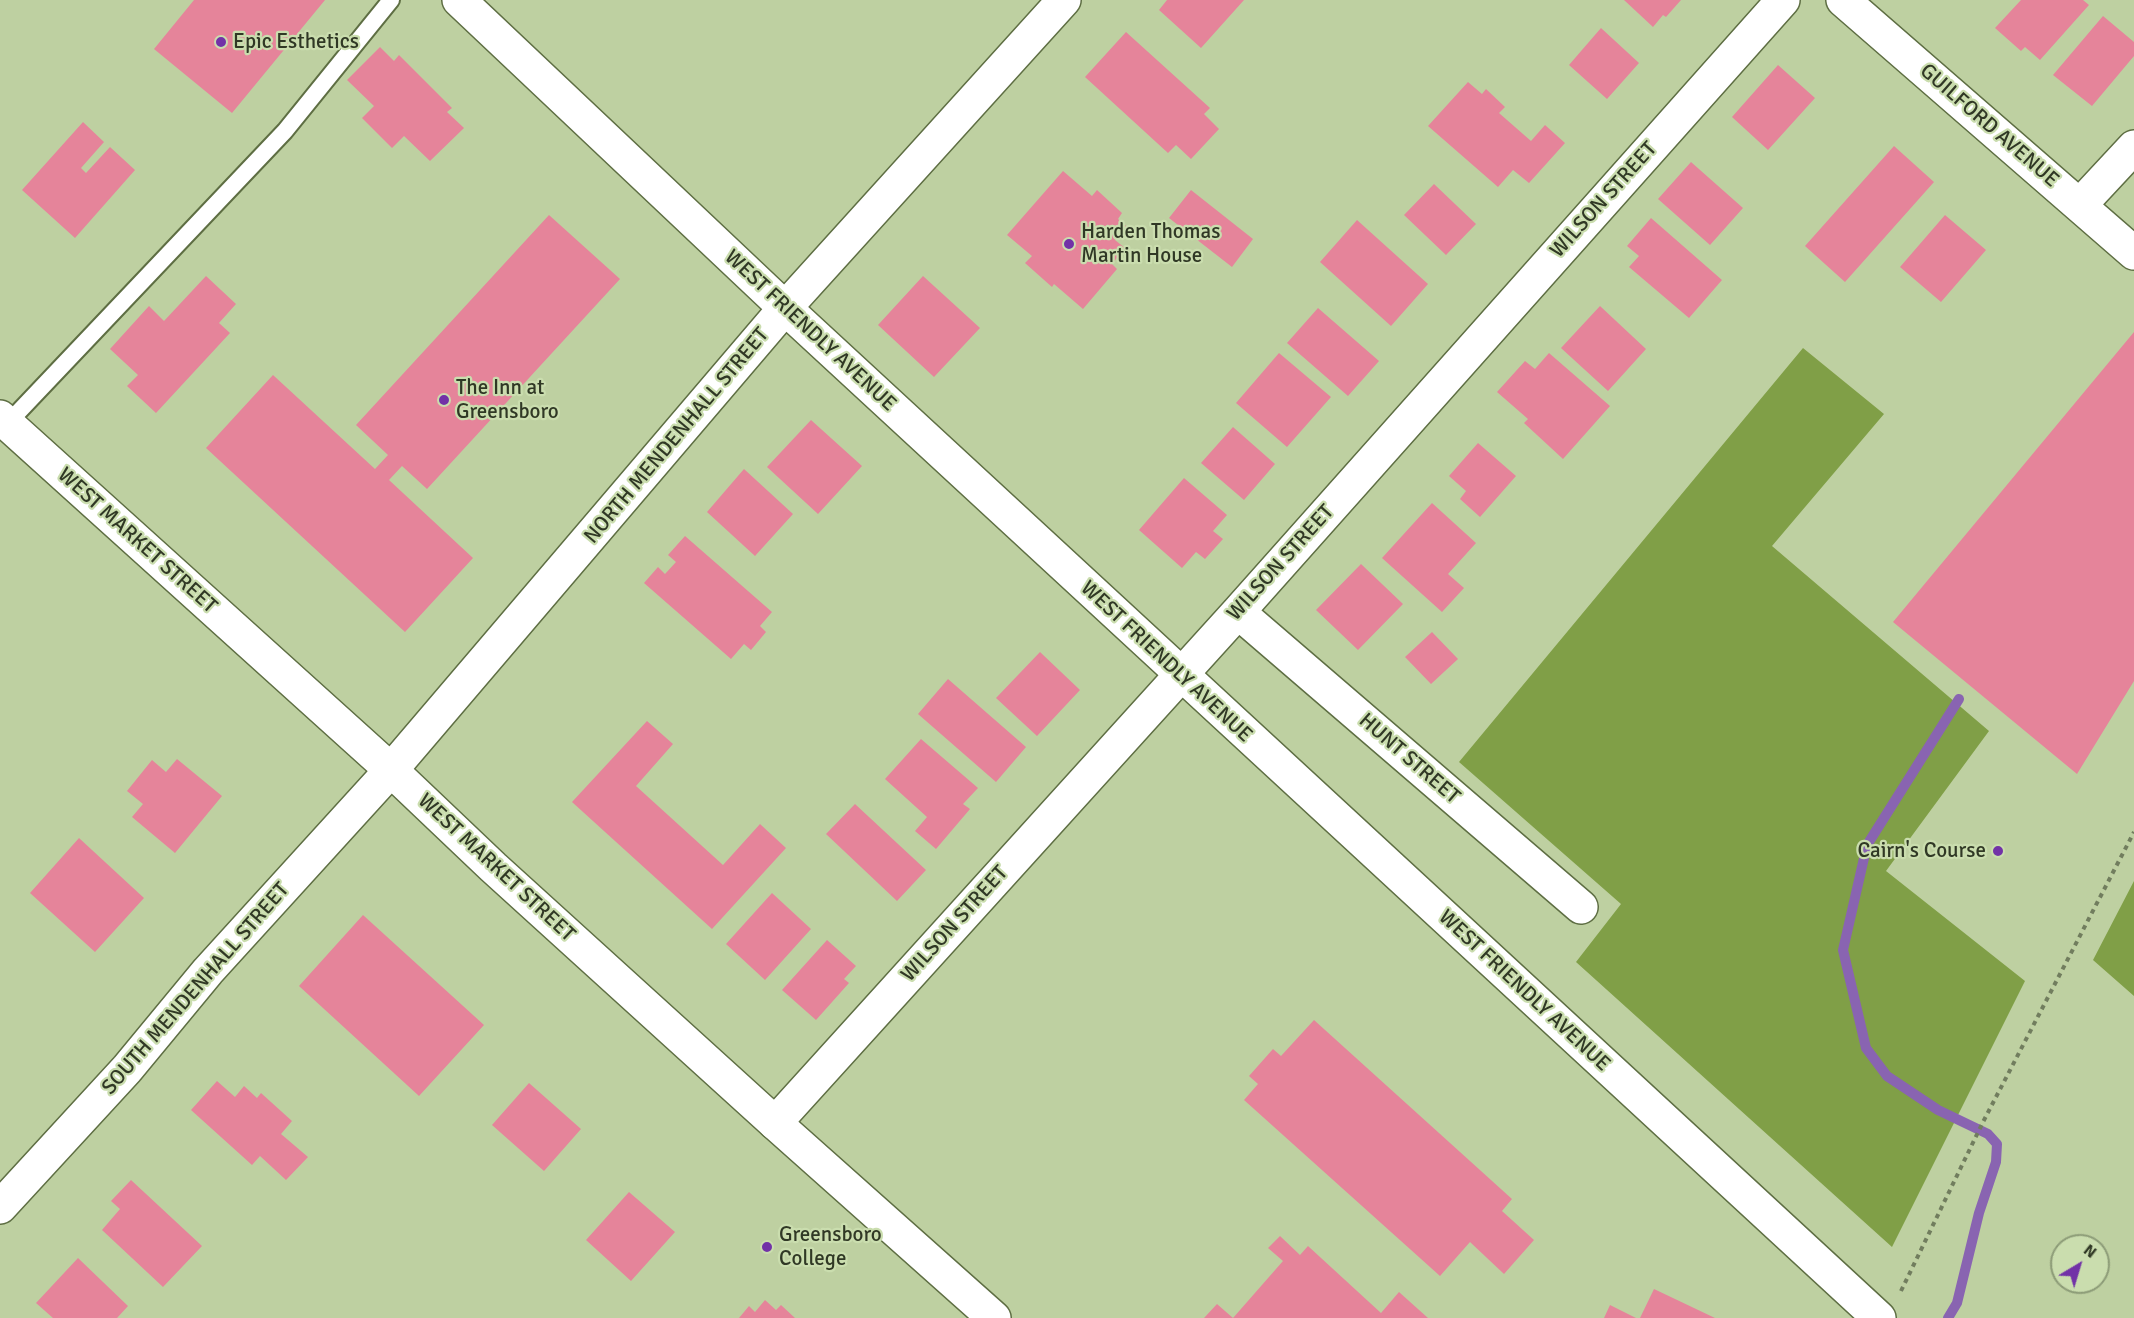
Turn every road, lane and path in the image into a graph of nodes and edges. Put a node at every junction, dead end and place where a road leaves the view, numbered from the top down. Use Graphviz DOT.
graph roads {
  1 [pos="391,0"];
  2 [pos="459,0"];
  3 [pos="1064,0"];
  4 [pos="1783,0"];
  5 [pos="1843,0"];
  6 [pos="2134,147"];
  7 [pos="2080,205"];
  8 [pos="2134,253"];
  9 [pos="785,308"];
  10 [pos="3,421"];
  11 [pos="1238,612"];
  12 [pos="1179,674"];
  13 [pos="391,770"];
  14 [pos="2134,831"];
  15 [pos="1581,907"];
  16 [pos="775,1123"];
  17 [pos="0,1207"];
  18 [pos="1889,1307"];
  19 [pos="994,1318"];
  1 -- 10 [label="lane"];
  2 -- 9 [label="street, WEST FRIENDLY AVENUE"];
  3 -- 9 [label="street, NORTH MENDENHALL STREET"];
  4 -- 11 [label="street, WILSON STREET"];
  5 -- 7 [label="street, GUILFORD AVENUE"];
  6 -- 7 [label="street"];
  7 -- 8 [label="street, GUILFORD AVENUE"];
  9 -- 12 [label="street, WEST FRIENDLY AVENUE"];
  9 -- 13 [label="street, NORTH MENDENHALL STREET"];
  10 -- 13 [label="street, WEST MARKET STREET"];
  11 -- 12 [label="street, WILSON STREET"];
  11 -- 15 [label="street, HUNT STREET"];
  12 -- 16 [label="street, WILSON STREET"];
  12 -- 18 [label="street, WEST FRIENDLY AVENUE"];
  13 -- 16 [label="street, WEST MARKET STREET"];
  13 -- 17 [label="street, SOUTH MENDENHALL STREET"];
  14 -- 18 [label="path"];
  16 -- 19 [label="street, WEST MARKET STREET"];
}
